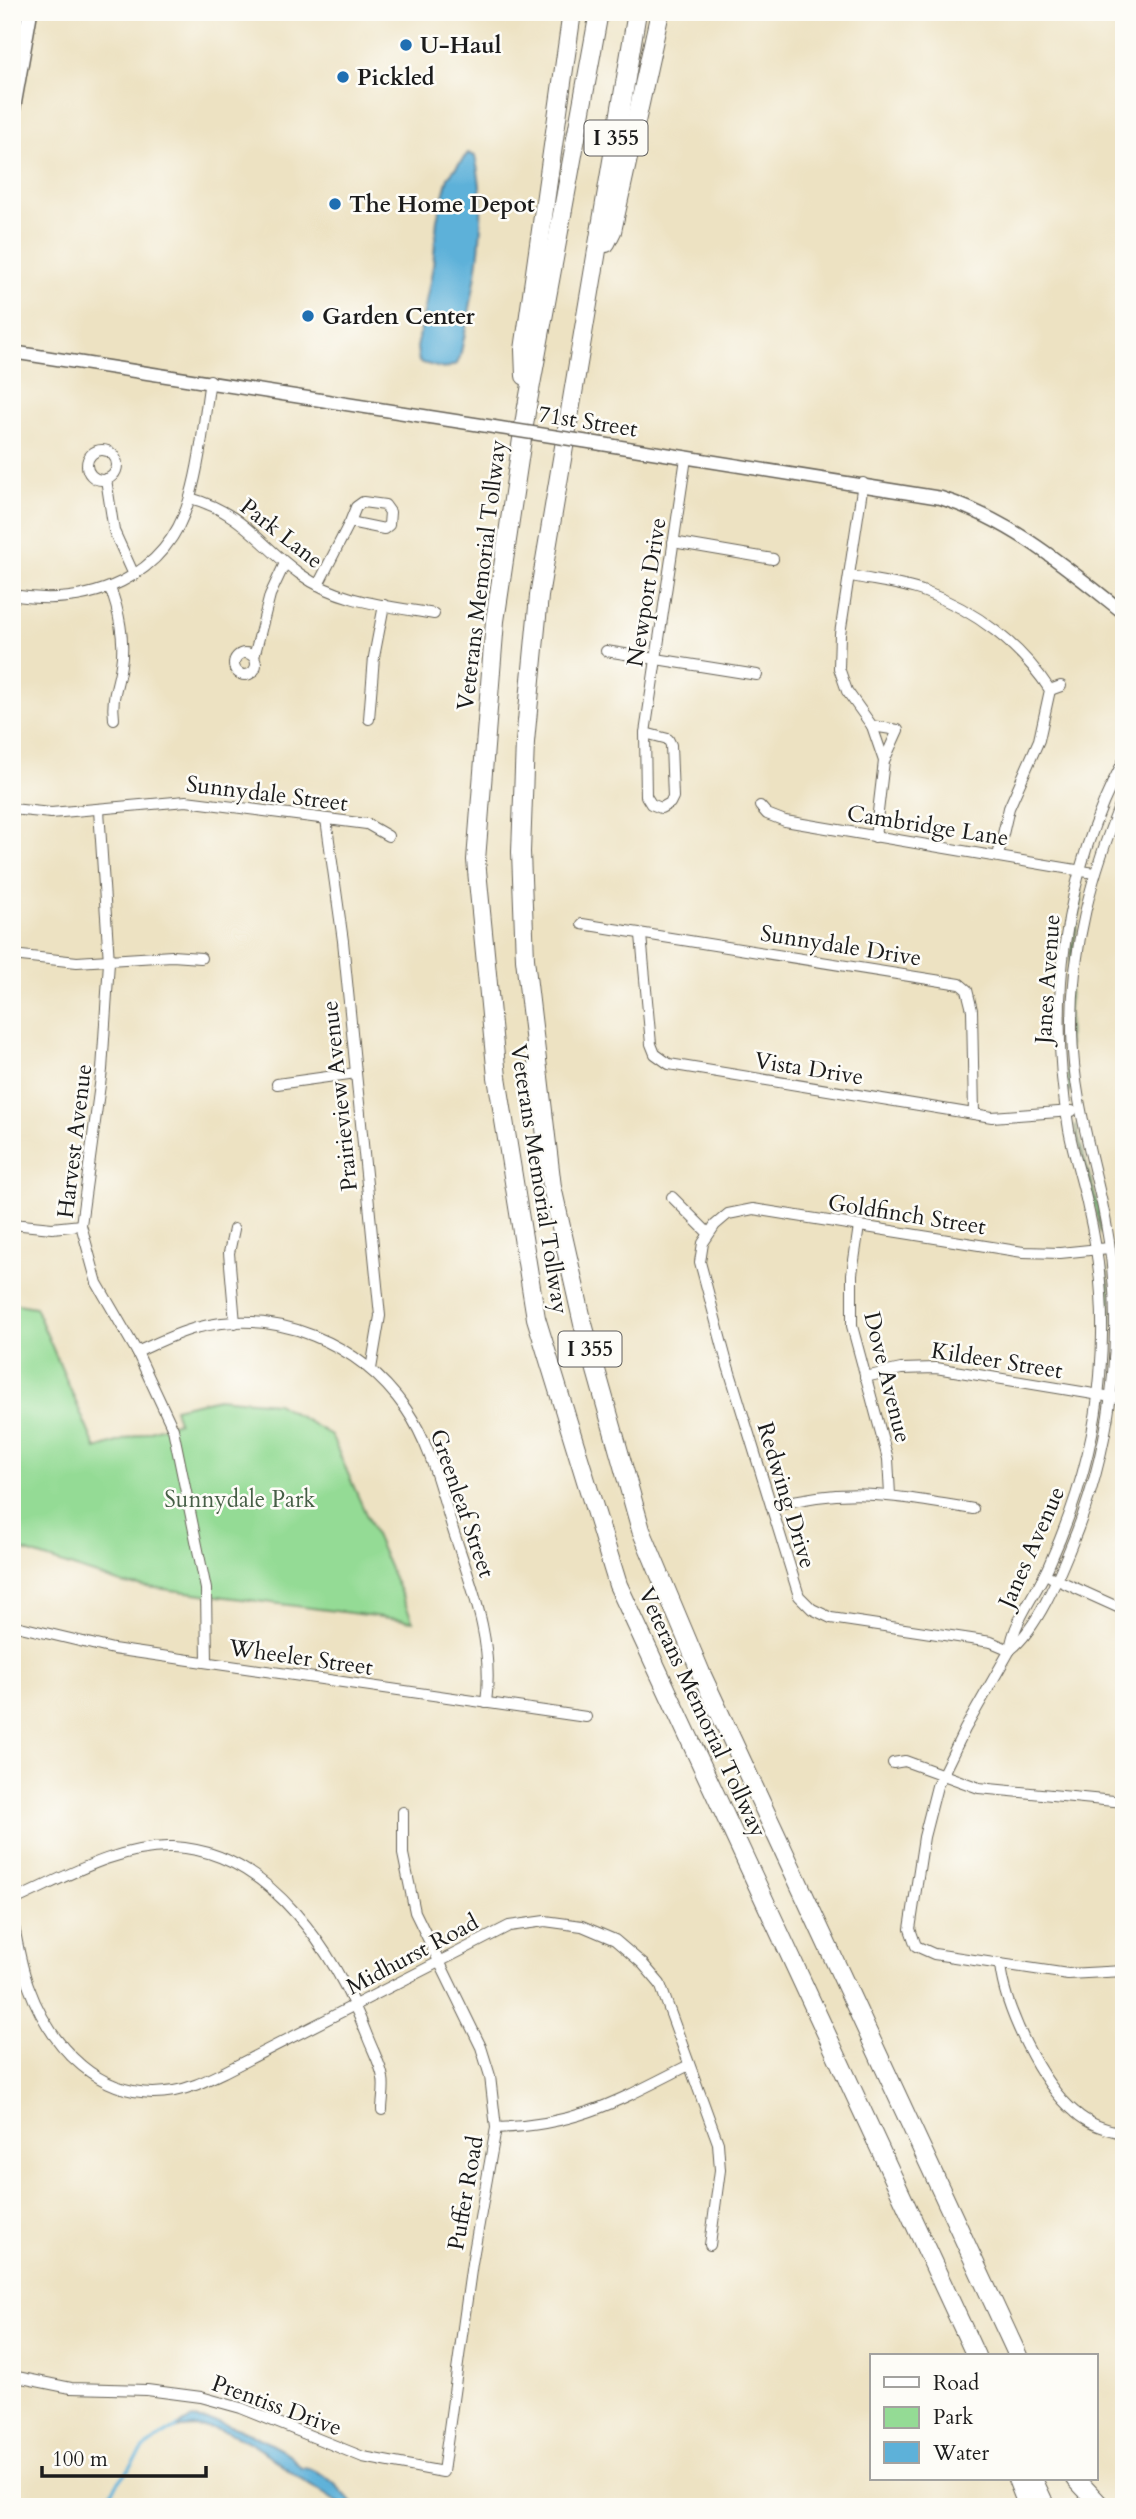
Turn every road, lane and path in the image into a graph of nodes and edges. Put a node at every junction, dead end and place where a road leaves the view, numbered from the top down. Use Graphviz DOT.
graph roads {
  1 [pos="30,12"];
  2 [pos="572,12"];
  3 [pos="599,12"];
  4 [pos="636,12"];
  5 [pos="660,12"];
  6 [pos="13,106"];
  7 [pos="595,264"];
  8 [pos="12,352"];
  9 [pos="211,380"];
  10 [pos="526,412"];
  11 [pos="686,458"];
  12 [pos="106,479"];
  13 [pos="863,483"];
  14 [pos="190,498"];
  15 [pos="350,522"];
  16 [pos="673,542"];
  17 [pos="773,559"];
  18 [pos="285,563"];
  19 [pos="134,575"];
  20 [pos="851,576"];
  21 [pos="318,585"];
  22 [pos="110,588"];
  23 [pos="13,599"];
  24 [pos="384,606"];
  25 [pos="1124,613"];
  26 [pos="433,614"];
  27 [pos="606,650"];
  28 [pos="254,657"];
  29 [pos="654,658"];
  30 [pos="757,675"];
  31 [pos="114,719"];
  32 [pos="369,719"];
  33 [pos="872,726"];
  34 [pos="645,733"];
  35 [pos="1124,760"];
  36 [pos="884,761"];
  37 [pos="1124,795"];
  38 [pos="760,806"];
  39 [pos="1102,807"];
  40 [pos="12,808"];
  41 [pos="99,810"];
  42 [pos="1120,814"];
  43 [pos="326,819"];
  44 [pos="388,836"];
  45 [pos="875,837"];
  46 [pos="998,856"];
  47 [pos="1080,870"];
  48 [pos="1094,873"];
  49 [pos="582,925"];
  50 [pos="641,935"];
  51 [pos="12,955"];
  52 [pos="201,958"];
  53 [pos="108,962"];
  54 [pos="356,1073"];
  55 [pos="277,1084"];
  56 [pos="1079,1110"];
  57 [pos="1066,1112"];
  58 [pos="974,1114"];
  59 [pos="672,1197"];
  60 [pos="12,1224"];
  61 [pos="81,1225"];
  62 [pos="859,1226"];
  63 [pos="234,1229"];
  64 [pos="708,1233"];
  65 [pos="1109,1248"];
  66 [pos="1096,1250"];
  67 [pos="235,1323"];
  68 [pos="138,1352"];
  69 [pos="370,1369"];
  70 [pos="865,1377"];
  71 [pos="1098,1395"];
  72 [pos="1111,1397"];
  73 [pos="1124,1399"];
  74 [pos="890,1496"];
  75 [pos="772,1506"];
  76 [pos="974,1509"];
  77 [pos="1045,1574"];
  78 [pos="1056,1579"];
  79 [pos="1124,1610"];
  80 [pos="12,1625"];
  81 [pos="1010,1650"];
  82 [pos="207,1662"];
  83 [pos="486,1703"];
  84 [pos="586,1717"];
  85 [pos="893,1763"];
  86 [pos="941,1775"];
  87 [pos="1124,1802"];
  88 [pos="403,1812"];
  89 [pos="12,1901"];
  90 [pos="12,1917"];
  91 [pos="437,1963"];
  92 [pos="1000,1965"];
  93 [pos="1124,1971"];
  94 [pos="356,2007"];
  95 [pos="689,2065"];
  96 [pos="382,2110"];
  97 [pos="496,2128"];
  98 [pos="1124,2133"];
  99 [pos="710,2245"];
  100 [pos="975,2354"];
  101 [pos="1017,2354"];
  102 [pos="12,2376"];
  103 [pos="443,2472"];
  104 [pos="1017,2480"];
  105 [pos="1033,2480"];
  106 [pos="1076,2480"];
  107 [pos="1077,2480"];
  108 [pos="1028,2507"];
  109 [pos="1046,2507"];
  110 [pos="1089,2507"];
  111 [pos="1102,2507"];
  1 -- 6 [label="main road"];
  2 -- 10 [label="highway"];
  3 -- 10 [label="highway, Veterans Memorial Tollway / I 355"];
  4 -- 7 [label="highway, Veterans Memorial Tollway / I 355"];
  5 -- 7 [label="highway"];
  7 -- 101 [label="highway, Veterans Memorial Tollway / I 355"];
  8 -- 9 [label="street, 71st Street"];
  9 -- 11 [label="street, 71st Street, bridge"];
  9 -- 14 [label="street"];
  10 -- 100 [label="highway, Veterans Memorial Tollway / I 355"];
  11 -- 13 [label="street, 71st Street"];
  11 -- 16 [label="street, Newport Drive"];
  12 -- 19 [label="street"];
  13 -- 20 [label="street"];
  13 -- 25 [label="street, 71st Street"];
  14 -- 18 [label="street, Park Lane"];
  14 -- 19 [label="street"];
  15 -- 21 [label="street"];
  16 -- 17 [label="street"];
  16 -- 29 [label="street, Newport Drive"];
  18 -- 21 [label="street, Park Lane"];
  18 -- 28 [label="street"];
  19 -- 22 [label="street"];
  20 -- 33 [label="street"];
  20 -- 46 [label="street"];
  21 -- 24 [label="street, Park Lane"];
  22 -- 23 [label="street"];
  22 -- 31 [label="street"];
  24 -- 26 [label="street, Park Lane"];
  24 -- 32 [label="street"];
  27 -- 29 [label="street"];
  29 -- 30 [label="street"];
  29 -- 34 [label="street, Newport Drive"];
  33 -- 36 [label="street"];
  33 -- 36 [label="street"];
  34 -- 34 [label="street, Newport Drive"];
  35 -- 39 [label="street, Janes Avenue"];
  36 -- 45 [label="street"];
  37 -- 42 [label="street, Janes Avenue"];
  38 -- 45 [label="street, Cambridge Lane"];
  39 -- 42 [label="street"];
  39 -- 47 [label="street, Janes Avenue"];
  40 -- 41 [label="street, Sunnydale Street"];
  41 -- 43 [label="street, Sunnydale Street"];
  41 -- 53 [label="street, Harvest Avenue"];
  42 -- 48 [label="street, Janes Avenue"];
  43 -- 44 [label="street, Sunnydale Street"];
  43 -- 54 [label="street, Prairieview Avenue"];
  45 -- 46 [label="street, Cambridge Lane"];
  46 -- 47 [label="street, Cambridge Lane"];
  47 -- 48 [label="street, Cambridge Lane"];
  47 -- 57 [label="street, Janes Avenue"];
  48 -- 56 [label="street, Janes Avenue"];
  49 -- 50 [label="street, Sunnydale Drive"];
  50 -- 58 [label="street, Vista Drive"];
  50 -- 58 [label="street, Sunnydale Drive"];
  51 -- 53 [label="street"];
  52 -- 53 [label="street"];
  53 -- 61 [label="street, Harvest Avenue"];
  54 -- 55 [label="street"];
  54 -- 69 [label="street, Prairieview Avenue"];
  56 -- 57 [label="street, Vista Drive"];
  56 -- 65 [label="street, Janes Avenue"];
  57 -- 58 [label="street, Vista Drive"];
  57 -- 66 [label="street, Janes Avenue"];
  59 -- 64 [label="street"];
  60 -- 61 [label="street"];
  61 -- 68 [label="street, Harvest Avenue"];
  62 -- 64 [label="street, Goldfinch Street"];
  62 -- 66 [label="street, Goldfinch Street"];
  62 -- 70 [label="street, Dove Avenue"];
  63 -- 67 [label="street"];
  64 -- 75 [label="street, Redwing Drive"];
  65 -- 66 [label="street, Goldfinch Street"];
  65 -- 72 [label="street, Janes Avenue"];
  66 -- 71 [label="street, Janes Avenue"];
  67 -- 68 [label="street, Greenleaf Street"];
  67 -- 69 [label="street, Greenleaf Street"];
  68 -- 82 [label="street, Harvest Avenue"];
  69 -- 83 [label="street, Greenleaf Street"];
  70 -- 71 [label="street, Kildeer Street"];
  70 -- 74 [label="street, Dove Avenue"];
  71 -- 72 [label="street, Kildeer Street"];
  71 -- 77 [label="street, Janes Avenue"];
  72 -- 73 [label="street, Kildeer Street"];
  72 -- 78 [label="street, Janes Avenue"];
  74 -- 75 [label="street"];
  74 -- 76 [label="street"];
  75 -- 81 [label="street, Redwing Drive"];
  77 -- 78 [label="street"];
  77 -- 81 [label="street, Janes Avenue"];
  78 -- 79 [label="street"];
  78 -- 81 [label="street, Janes Avenue"];
  80 -- 82 [label="street, Wheeler Street"];
  81 -- 86 [label="street, Janes Avenue"];
  82 -- 83 [label="street, Wheeler Street"];
  83 -- 84 [label="street, Wheeler Street"];
  85 -- 86 [label="street"];
  86 -- 87 [label="street"];
  86 -- 92 [label="street, Janes Avenue"];
  88 -- 91 [label="street, Puffer Road"];
  89 -- 94 [label="street"];
  90 -- 94 [label="street, Midhurst Road"];
  91 -- 94 [label="street, Midhurst Road"];
  91 -- 95 [label="street, Midhurst Road"];
  91 -- 97 [label="street, Puffer Road"];
  92 -- 93 [label="street"];
  92 -- 98 [label="street"];
  94 -- 96 [label="street"];
  95 -- 97 [label="street"];
  95 -- 99 [label="street, Midhurst Road"];
  97 -- 103 [label="street, Puffer Road"];
  102 -- 103 [label="street, Prentiss Drive"];
  104 -- 108 [label="highway"];
  105 -- 109 [label="highway"];
  106 -- 110 [label="highway"];
  107 -- 111 [label="highway"];
}
